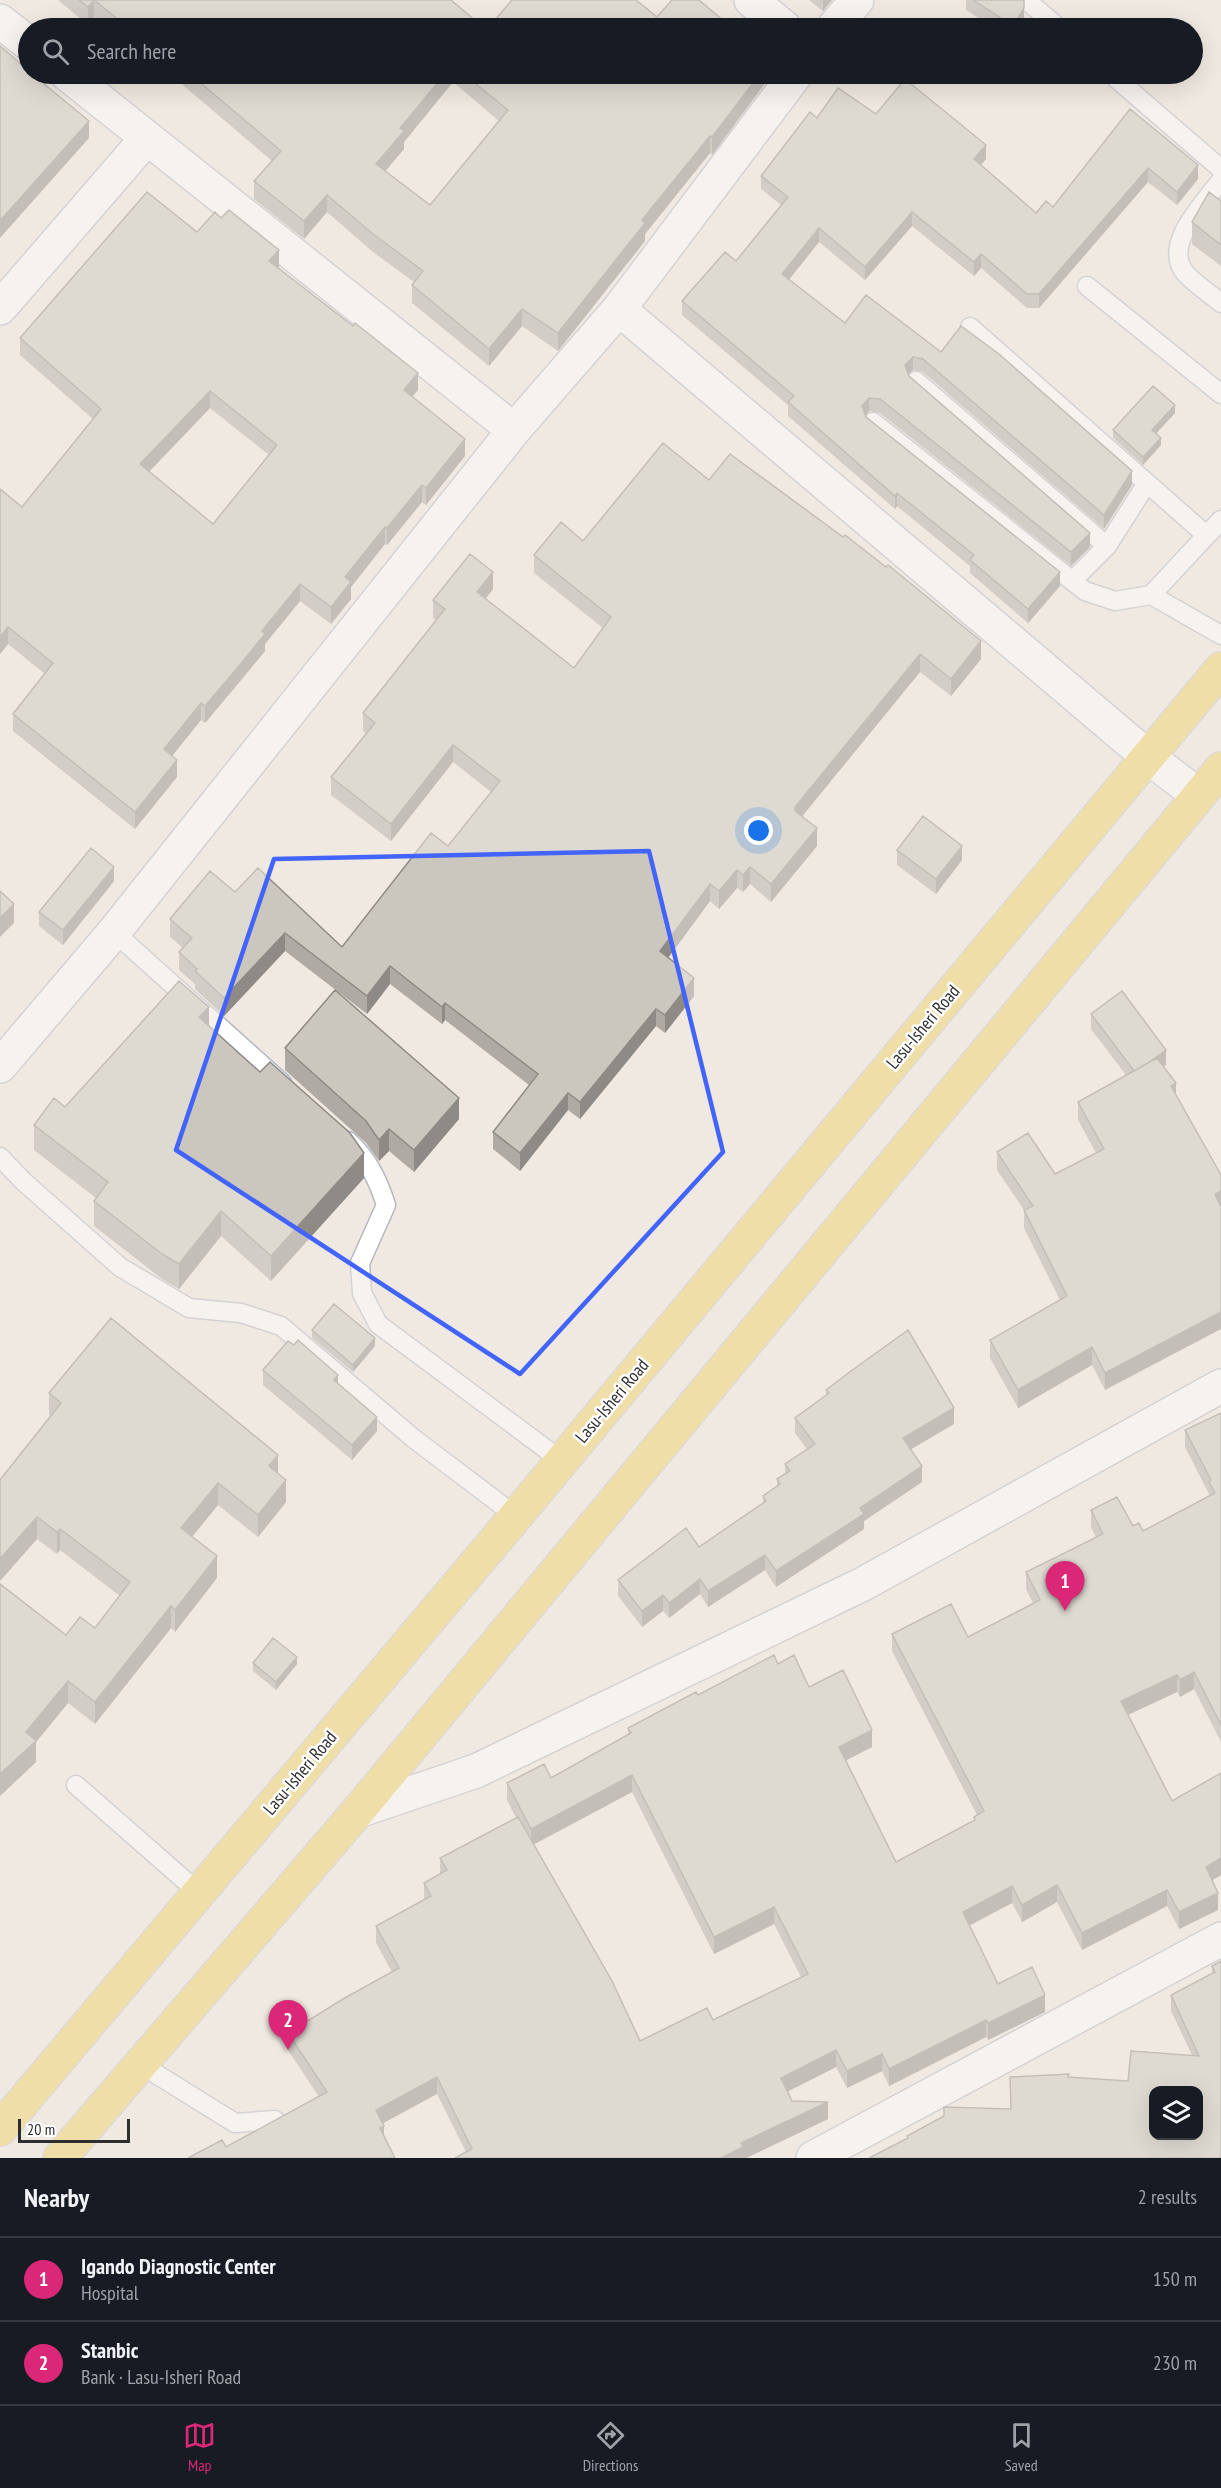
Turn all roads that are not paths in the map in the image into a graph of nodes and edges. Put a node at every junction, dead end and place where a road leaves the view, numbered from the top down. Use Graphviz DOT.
graph roads {
  1 [pos="751,0"];
  2 [pos="857,0"];
  3 [pos="1026,0"];
  4 [pos="773,18"];
  5 [pos="842,18"];
  6 [pos="1047,18"];
  7 [pos="0,21"];
  8 [pos="18,35"];
  9 [pos="79,84"];
  10 [pos="788,84"];
  11 [pos="1123,84"];
  12 [pos="147,138"];
  13 [pos="1221,169"];
  14 [pos="1221,180"];
  15 [pos="1088,286"];
  16 [pos="1221,303"];
  17 [pos="0,308"];
  18 [pos="619,309"];
  19 [pos="970,327"];
  20 [pos="916,381"];
  21 [pos="1221,394"];
  22 [pos="873,422"];
  23 [pos="514,429"];
  24 [pos="1147,483"];
  25 [pos="1221,520"];
  26 [pos="1206,535"];
  27 [pos="1107,546"];
  28 [pos="1072,581"];
  29 [pos="1151,595"];
  30 [pos="1221,635"];
  31 [pos="1221,669"];
  32 [pos="1148,757"];
  33 [pos="1221,769"];
  34 [pos="1198,795"];
  35 [pos="114,932"];
  36 [pos="0,1066"];
  37 [pos="298,1096"];
  38 [pos="333,1128"];
  39 [pos="0,1157"];
  40 [pos="1221,1386"];
  41 [pos="562,1461"];
  42 [pos="516,1516"];
  43 [pos="76,1785"];
  44 [pos="358,1811"];
  45 [pos="198,1892"];
  46 [pos="1221,1939"];
  47 [pos="140,2064"];
  48 [pos="275,2120"];
  49 [pos="0,2129"];
  50 [pos="60,2158"];
  51 [pos="813,2158"];
  1 -- 4 [label="street"];
  2 -- 5 [label="street"];
  3 -- 6 [label="lane"];
  7 -- 8 [label="street"];
  9 -- 12 [label="street"];
  10 -- 18 [label="street"];
  11 -- 13 [label="lane"];
  12 -- 17 [label="street"];
  12 -- 23 [label="street"];
  14 -- 16 [label="lane"];
  15 -- 21 [label="lane"];
  18 -- 23 [label="street"];
  18 -- 32 [label="street"];
  19 -- 24 [label="lane"];
  20 -- 27 [label="lane"];
  22 -- 28 [label="lane"];
  23 -- 35 [label="street"];
  24 -- 26 [label="lane"];
  24 -- 27 [label="lane"];
  25 -- 26 [label="lane"];
  26 -- 29 [label="lane"];
  27 -- 28 [label="lane"];
  28 -- 29 [label="lane"];
  29 -- 30 [label="lane"];
  31 -- 32 [label="main road, Lasu-Isheri Road"];
  32 -- 34 [label="street"];
  32 -- 41 [label="main road, Lasu-Isheri Road"];
  33 -- 34 [label="main road"];
  34 -- 44 [label="main road"];
  35 -- 36 [label="street"];
  35 -- 37 [label="lane"];
  38 -- 41 [label="lane"];
  39 -- 42 [label="lane"];
  40 -- 44 [label="street"];
  41 -- 42 [label="main road, Lasu-Isheri Road"];
  42 -- 45 [label="main road, Lasu-Isheri Road"];
  43 -- 45 [label="lane"];
  44 -- 47 [label="main road"];
  45 -- 49 [label="main road, Lasu-Isheri Road"];
  46 -- 51 [label="street"];
  47 -- 48 [label="lane"];
  47 -- 50 [label="main road"];
}
